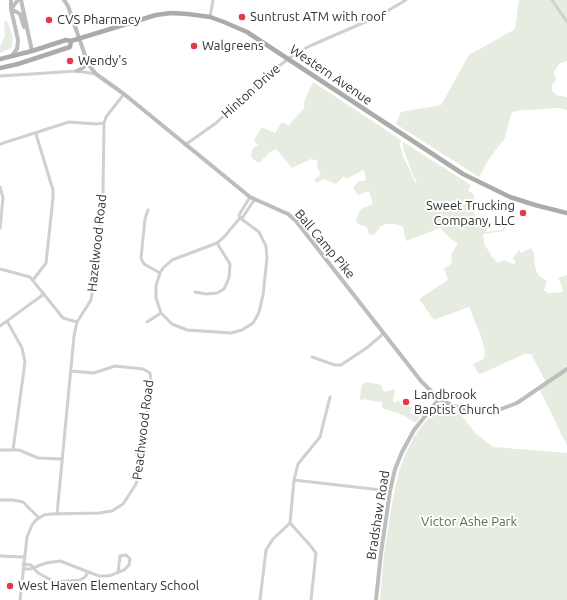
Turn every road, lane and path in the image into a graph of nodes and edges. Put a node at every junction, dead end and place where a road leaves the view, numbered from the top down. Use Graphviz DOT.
graph roads {
  1 [pos="10,0"];
  2 [pos="19,0"];
  3 [pos="64,0"];
  4 [pos="213,0"];
  5 [pos="406,0"];
  6 [pos="552,0"];
  7 [pos="11,9"];
  8 [pos="210,18"];
  9 [pos="567,22"];
  10 [pos="29,38"];
  11 [pos="79,39"];
  12 [pos="71,41"];
  13 [pos="32,51"];
  14 [pos="12,56"];
  15 [pos="0,58"];
  16 [pos="288,59"];
  17 [pos="86,60"];
  18 [pos="18,64"];
  19 [pos="0,68"];
  20 [pos="77,71"];
  21 [pos="96,74"];
  22 [pos="0,76"];
  23 [pos="124,94"];
  24 [pos="104,123"];
  25 [pos="36,134"];
  26 [pos="0,144"];
  27 [pos="185,144"];
  28 [pos="0,187"];
  29 [pos="250,197"];
  30 [pos="254,200"];
  31 [pos="148,210"];
  32 [pos="567,213"];
  33 [pos="240,218"];
  34 [pos="0,228"];
  35 [pos="217,243"];
  36 [pos="0,269"];
  37 [pos="160,273"];
  38 [pos="33,280"];
  39 [pos="195,292"];
  40 [pos="44,294"];
  41 [pos="161,313"];
  42 [pos="7,321"];
  43 [pos="76,322"];
  44 [pos="147,322"];
  45 [pos="0,326"];
  46 [pos="384,333"];
  47 [pos="312,357"];
  48 [pos="567,369"];
  49 [pos="71,371"];
  50 [pos="330,397"];
  51 [pos="439,399"];
  52 [pos="0,450"];
  53 [pos="13,450"];
  54 [pos="62,459"];
  55 [pos="294,480"];
  56 [pos="390,490"];
  57 [pos="0,500"];
  58 [pos="57,514"];
  59 [pos="38,518"];
  60 [pos="290,523"];
  61 [pos="0,556"];
  62 [pos="24,557"];
  63 [pos="23,564"];
  64 [pos="33,567"];
  65 [pos="23,569"];
  66 [pos="88,572"];
  67 [pos="118,573"];
  68 [pos="20,600"];
  69 [pos="260,600"];
  70 [pos="311,600"];
  71 [pos="376,600"];
  1 -- 7 [label="street"];
  2 -- 7 [label="street"];
  2 -- 10 [label="street"];
  3 -- 11 [label="street"];
  4 -- 8 [label="street"];
  5 -- 16 [label="street, Hinton Drive"];
  6 -- 9 [label="street"];
  7 -- 10 [label="street"];
  7 -- 14 [label="street"];
  8 -- 11 [label="main road, Western Avenue"];
  8 -- 16 [label="main road, Western Avenue"];
  10 -- 13 [label="street"];
  11 -- 12 [label="main road, Western Avenue"];
  11 -- 17 [label="street"];
  12 -- 13 [label="main road, Western Avenue"];
  12 -- 18 [label="main road, Western Avenue"];
  13 -- 14 [label="main road, Western Avenue"];
  13 -- 18 [label="main road"];
  14 -- 15 [label="main road, Western Avenue"];
  16 -- 27 [label="street, Hinton Drive"];
  16 -- 32 [label="main road, Western Avenue"];
  17 -- 20 [label="street"];
  17 -- 21 [label="street"];
  18 -- 19 [label="main road, Western Avenue"];
  20 -- 21 [label="street, Ball Camp Pike"];
  20 -- 22 [label="street, Ball Camp Pike"];
  21 -- 23 [label="street, Ball Camp Pike"];
  23 -- 24 [label="street"];
  23 -- 27 [label="street, Ball Camp Pike"];
  24 -- 25 [label="street"];
  24 -- 43 [label="street, Hazelwood Road"];
  25 -- 26 [label="street"];
  25 -- 38 [label="street"];
  27 -- 29 [label="street, Ball Camp Pike"];
  28 -- 34 [label="street"];
  29 -- 30 [label="street, Ball Camp Pike"];
  29 -- 33 [label="street"];
  30 -- 33 [label="street"];
  30 -- 46 [label="street, Ball Camp Pike"];
  31 -- 37 [label="street"];
  33 -- 35 [label="street"];
  33 -- 41 [label="street"];
  35 -- 37 [label="street"];
  35 -- 39 [label="street"];
  36 -- 38 [label="street"];
  37 -- 41 [label="street"];
  38 -- 40 [label="street"];
  40 -- 42 [label="street"];
  40 -- 43 [label="street"];
  41 -- 44 [label="street"];
  42 -- 45 [label="street"];
  42 -- 53 [label="street"];
  43 -- 49 [label="street, Hazelwood Road"];
  46 -- 47 [label="street"];
  46 -- 51 [label="street, Ball Camp Pike"];
  48 -- 51 [label="street, Ball Camp Pike"];
  49 -- 54 [label="street, Hazelwood Road"];
  49 -- 58 [label="street, Peachwood Road"];
  50 -- 55 [label="street"];
  51 -- 56 [label="street, Bradshaw Road"];
  52 -- 53 [label="street"];
  53 -- 54 [label="street"];
  54 -- 58 [label="street, Hazelwood Road"];
  55 -- 56 [label="street"];
  55 -- 60 [label="street"];
  56 -- 71 [label="street, Bradshaw Road"];
  57 -- 59 [label="street"];
  58 -- 59 [label="street"];
  59 -- 62 [label="street"];
  60 -- 69 [label="street"];
  60 -- 70 [label="street"];
  61 -- 62 [label="street"];
  62 -- 63 [label="street"];
  63 -- 64 [label="street"];
  63 -- 65 [label="street"];
  64 -- 65 [label="street"];
  64 -- 66 [label="street"];
  64 -- 66 [label="street"];
  65 -- 68 [label="street"];
  66 -- 67 [label="street"];
  67 -- 67 [label="street"];
}
